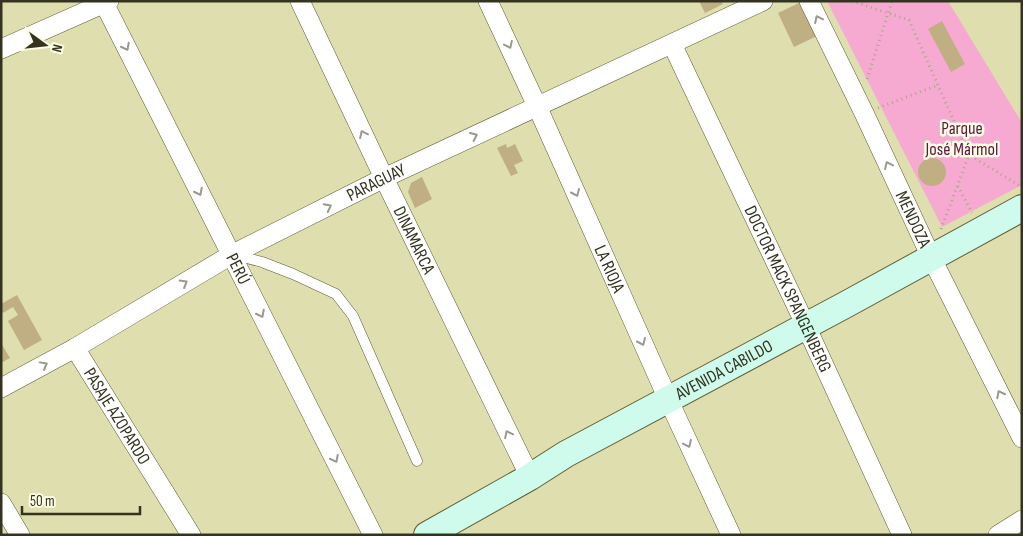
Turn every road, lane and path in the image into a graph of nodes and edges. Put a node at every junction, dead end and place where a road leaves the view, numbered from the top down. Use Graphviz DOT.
graph roads {
  1 [pos="300,1"];
  2 [pos="488,1"];
  3 [pos="763,1"];
  4 [pos="809,1"];
  5 [pos="852,1"];
  6 [pos="892,1"];
  7 [pos="105,2"];
  8 [pos="888,13"];
  9 [pos="672,44"];
  10 [pos="1,48"];
  11 [pos="938,85"];
  12 [pos="537,106"];
  13 [pos="862,108"];
  14 [pos="969,155"];
  15 [pos="384,178"];
  16 [pos="958,185"];
  17 [pos="1022,187"];
  18 [pos="1022,208"];
  19 [pos="981,231"];
  20 [pos="231,255"];
  21 [pos="931,257"];
  22 [pos="806,326"];
  23 [pos="75,348"];
  24 [pos="1,388"];
  25 [pos="668,399"];
  26 [pos="1022,438"];
  27 [pos="417,461"];
  28 [pos="530,477"];
  29 [pos="1,503"];
  30 [pos="1022,520"];
  31 [pos="20,535"];
  32 [pos="190,535"];
  33 [pos="373,535"];
  34 [pos="427,535"];
  35 [pos="731,535"];
  36 [pos="902,535"];
  37 [pos="998,535"];
  15 -- 1 [label="street, DINAMARCA, one-way"];
  2 -- 12 [label="street, LA RIOJA, one-way"];
  3 -- 9 [label="street, PARAGUAY"];
  13 -- 4 [label="street, MENDOZA, one-way"];
  5 -- 8 [label="path"];
  6 -- 8 [label="path"];
  7 -- 10 [label="street"];
  7 -- 20 [label="street, PERÚ, one-way"];
  8 -- 11 [label="path"];
  8 -- 13 [label="path"];
  9 -- 12 [label="street, PARAGUAY"];
  9 -- 22 [label="street, DOCTOR MACK SPANGENBERG"];
  11 -- 13 [label="path"];
  11 -- 14 [label="path"];
  15 -- 12 [label="street, PARAGUAY, one-way"];
  12 -- 25 [label="street, LA RIOJA, one-way"];
  21 -- 13 [label="street, MENDOZA, one-way"];
  14 -- 16 [label="path"];
  14 -- 17 [label="path"];
  20 -- 15 [label="street, PARAGUAY, one-way"];
  28 -- 15 [label="street, DINAMARCA, one-way"];
  16 -- 19 [label="path"];
  16 -- 21 [label="path"];
  18 -- 19 [label="street, AVENIDA CABILDO"];
  19 -- 21 [label="street, AVENIDA CABILDO"];
  23 -- 20 [label="street, PARAGUAY, one-way"];
  20 -- 27 [label="lane"];
  20 -- 33 [label="street, PERÚ, one-way"];
  21 -- 22 [label="street, AVENIDA CABILDO"];
  26 -- 21 [label="street, MENDOZA, one-way"];
  22 -- 25 [label="street, AVENIDA CABILDO"];
  22 -- 36 [label="street, DOCTOR MACK SPANGENBERG"];
  24 -- 23 [label="street, PARAGUAY, one-way"];
  23 -- 32 [label="street, PASAJE AZOPARDO"];
  25 -- 28 [label="street, AVENIDA CABILDO"];
  25 -- 35 [label="street, LA RIOJA, one-way"];
  28 -- 34 [label="street, AVENIDA CABILDO"];
  29 -- 31 [label="street"];
  30 -- 37 [label="street"];
}
